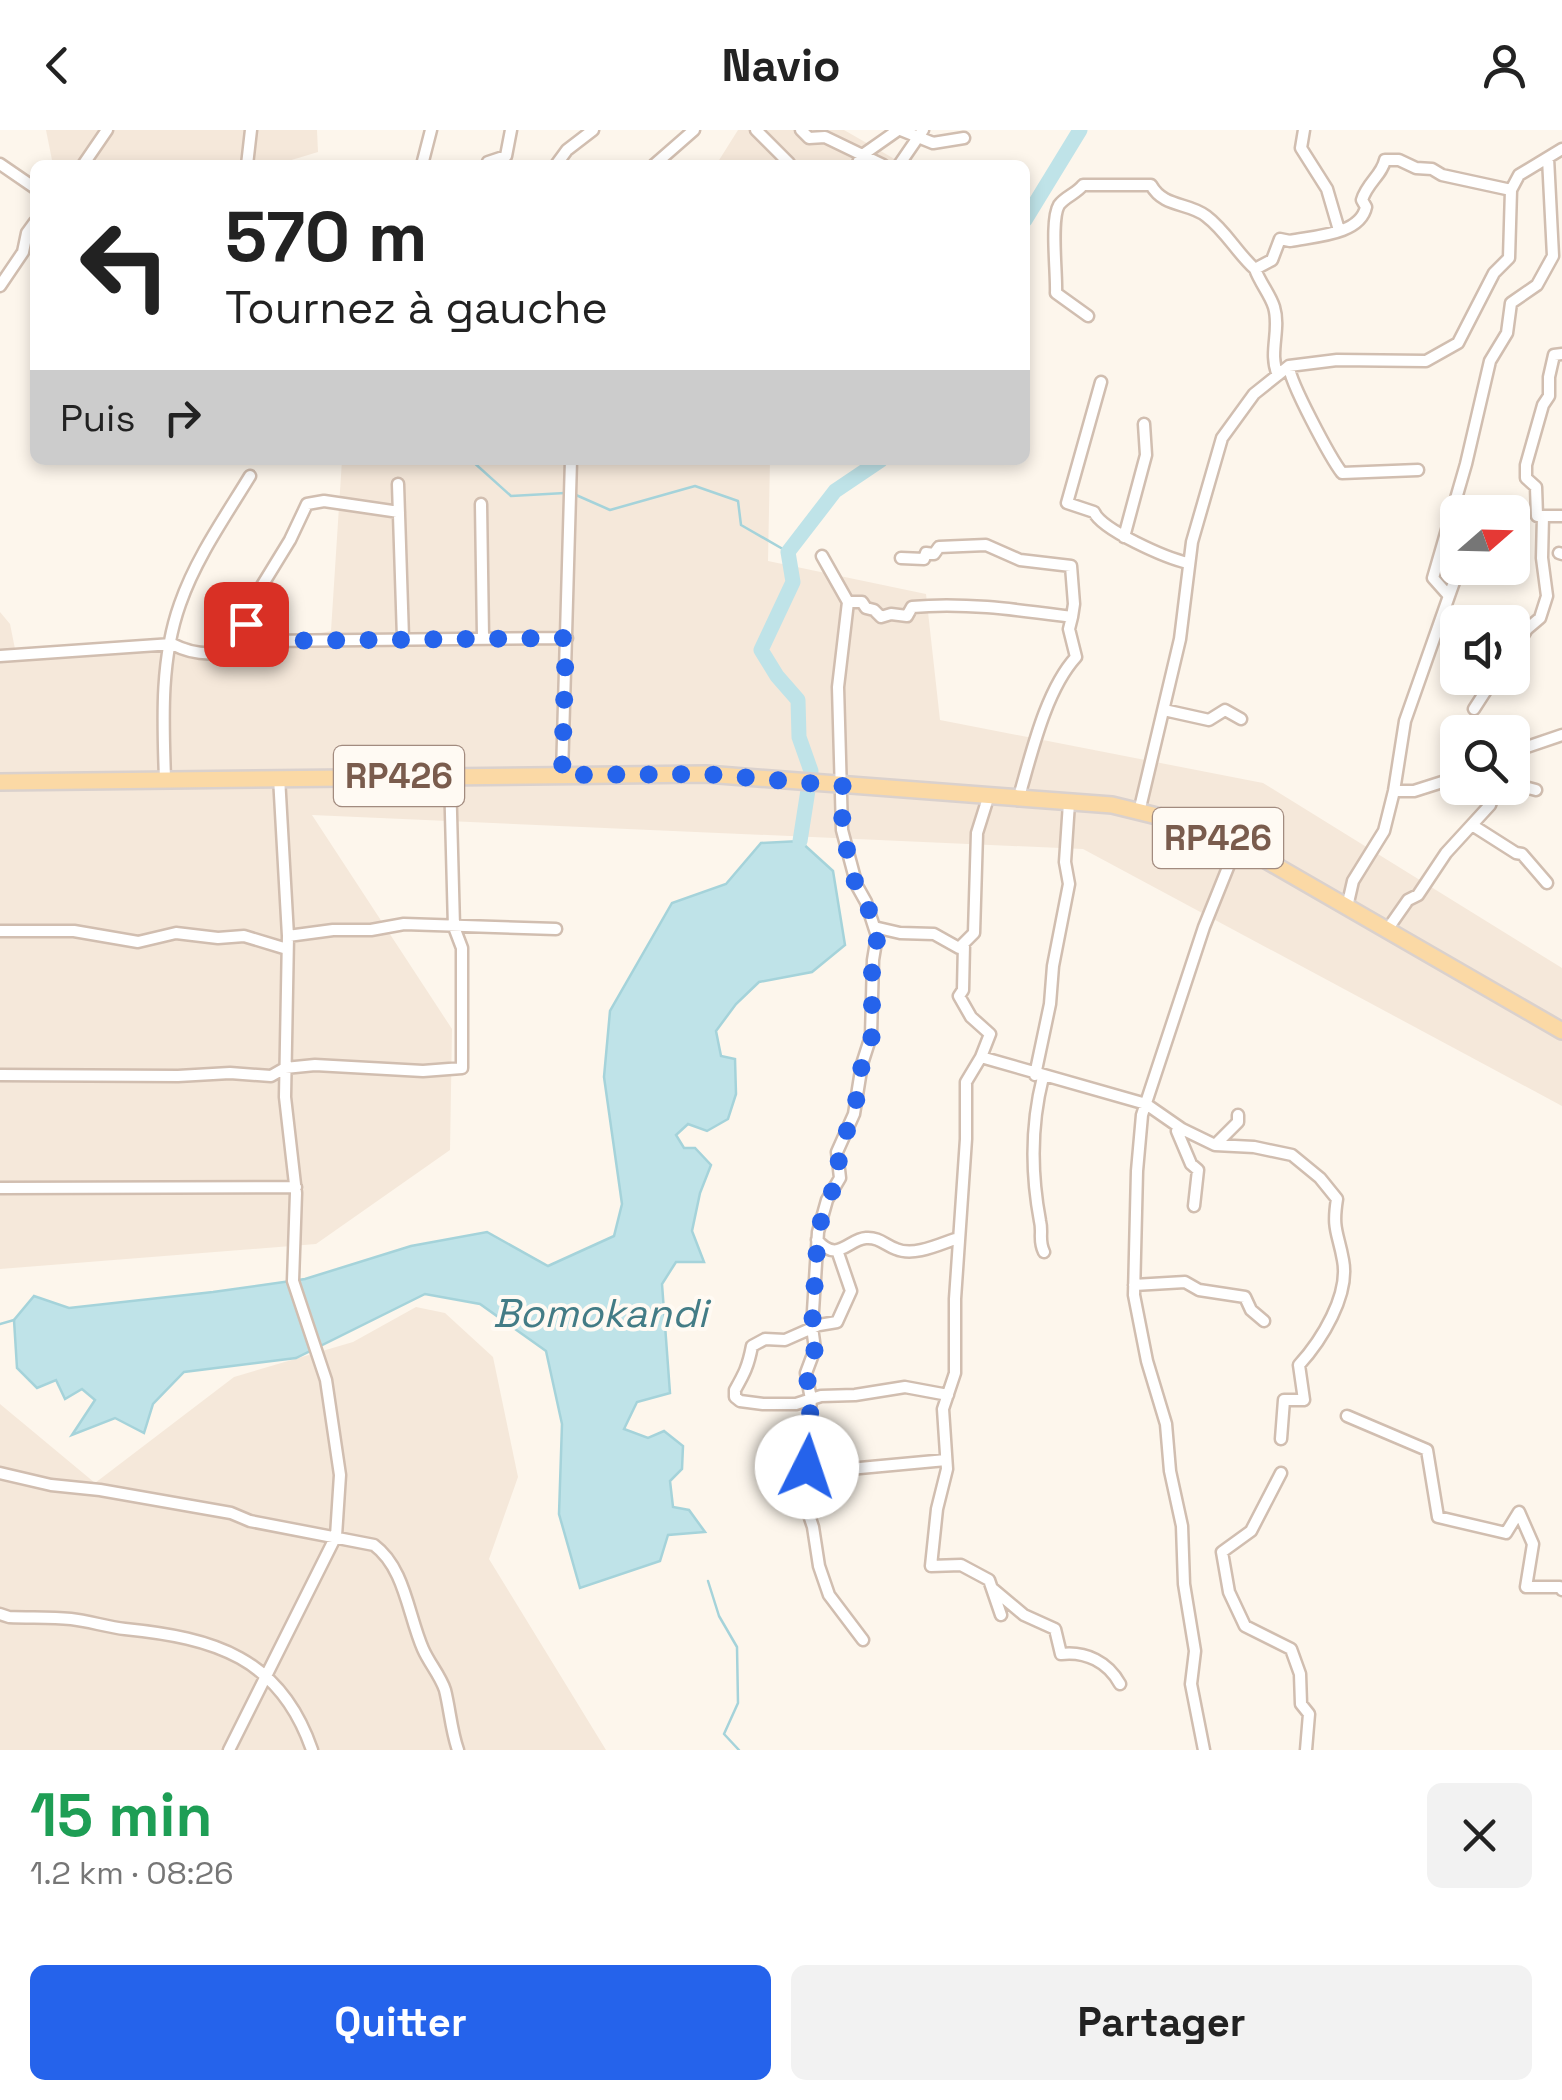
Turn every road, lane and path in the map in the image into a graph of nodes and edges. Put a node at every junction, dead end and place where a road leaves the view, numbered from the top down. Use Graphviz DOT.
graph roads {
  1 [pos="107,130"];
  2 [pos="251,130"];
  3 [pos="432,130"];
  4 [pos="511,130"];
  5 [pos="593,130"];
  6 [pos="694,130"];
  7 [pos="756,130"];
  8 [pos="801,130"];
  9 [pos="899,130"];
  10 [pos="1304,130"];
  11 [pos="922,134"];
  12 [pos="964,138"];
  13 [pos="1562,149"];
  14 [pos="1548,158"];
  15 [pos="86,160"];
  16 [pos="248,160"];
  17 [pos="423,160"];
  18 [pos="494,160"];
  19 [pos="559,160"];
  20 [pos="660,160"];
  21 [pos="786,160"];
  22 [pos="858,160"];
  23 [pos="860,160"];
  24 [pos="903,160"];
  25 [pos="0,164"];
  26 [pos="30,185"];
  27 [pos="1511,190"];
  28 [pos="30,230"];
  29 [pos="1338,230"];
  30 [pos="1255,269"];
  31 [pos="0,286"];
  32 [pos="1088,316"];
  33 [pos="1562,354"];
  34 [pos="1288,366"];
  35 [pos="1278,375"];
  36 [pos="1100,382"];
  37 [pos="1144,424"];
  38 [pos="571,465"];
  39 [pos="1418,470"];
  40 [pos="250,476"];
  41 [pos="398,484"];
  42 [pos="481,504"];
  43 [pos="399,512"];
  44 [pos="1543,516"];
  45 [pos="1562,516"];
  46 [pos="1124,537"];
  47 [pos="822,556"];
  48 [pos="901,558"];
  49 [pos="1188,564"];
  50 [pos="1453,585"];
  51 [pos="1449,596"];
  52 [pos="848,602"];
  53 [pos="1072,617"];
  54 [pos="1530,626"];
  55 [pos="483,637"];
  56 [pos="403,638"];
  57 [pos="566,638"];
  58 [pos="263,641"];
  59 [pos="172,644"];
  60 [pos="0,656"];
  61 [pos="1483,695"];
  62 [pos="1474,709"];
  63 [pos="1164,710"];
  64 [pos="1242,719"];
  65 [pos="1562,736"];
  66 [pos="1530,746"];
  67 [pos="562,775"];
  68 [pos="450,776"];
  69 [pos="279,777"];
  70 [pos="165,779"];
  71 [pos="0,782"];
  72 [pos="1440,783"];
  73 [pos="836,785"];
  74 [pos="1536,790"];
  75 [pos="1394,792"];
  76 [pos="988,798"];
  77 [pos="1018,800"];
  78 [pos="1069,803"];
  79 [pos="1139,812"];
  80 [pos="1472,825"];
  81 [pos="1237,845"];
  82 [pos="1547,883"];
  83 [pos="1347,908"];
  84 [pos="454,927"];
  85 [pos="874,927"];
  86 [pos="556,929"];
  87 [pos="1387,930"];
  88 [pos="0,931"];
  89 [pos="288,936"];
  90 [pos="964,944"];
  91 [pos="287,949"];
  92 [pos="1562,1031"];
  93 [pos="981,1057"];
  94 [pos="285,1068"];
  95 [pos="0,1075"];
  96 [pos="1039,1076"];
  97 [pos="1146,1104"];
  98 [pos="1238,1115"];
  99 [pos="1182,1129"];
  100 [pos="1216,1145"];
  101 [pos="296,1187"];
  102 [pos="0,1188"];
  103 [pos="1194,1206"];
  104 [pos="958,1238"];
  105 [pos="817,1240"];
  106 [pos="837,1250"];
  107 [pos="1044,1252"];
  108 [pos="1134,1285"];
  109 [pos="1264,1320"];
  110 [pos="812,1327"];
  111 [pos="948,1395"];
  112 [pos="811,1399"];
  113 [pos="1346,1416"];
  114 [pos="1281,1439"];
  115 [pos="946,1460"];
  116 [pos="0,1473"];
  117 [pos="806,1473"];
  118 [pos="1281,1474"];
  119 [pos="336,1536"];
  120 [pos="992,1588"];
  121 [pos="1562,1590"];
  122 [pos="0,1614"];
  123 [pos="1000,1615"];
  124 [pos="862,1640"];
  125 [pos="265,1673"];
  126 [pos="1120,1684"];
  127 [pos="229,1750"];
  128 [pos="312,1750"];
  129 [pos="458,1750"];
  130 [pos="1204,1750"];
  131 [pos="1306,1750"];
  1 -- 15 [label="street"];
  2 -- 16 [label="street"];
  3 -- 17 [label="street"];
  4 -- 18 [label="street"];
  5 -- 19 [label="street"];
  6 -- 20 [label="street"];
  7 -- 21 [label="street"];
  8 -- 22 [label="street"];
  9 -- 11 [label="street"];
  9 -- 23 [label="street"];
  10 -- 29 [label="street"];
  11 -- 12 [label="street"];
  11 -- 24 [label="street"];
  13 -- 14 [label="street"];
  14 -- 27 [label="street"];
  14 -- 51 [label="street"];
  25 -- 26 [label="street"];
  27 -- 29 [label="street"];
  27 -- 34 [label="street"];
  28 -- 31 [label="street"];
  29 -- 30 [label="street"];
  30 -- 32 [label="street"];
  30 -- 35 [label="street"];
  33 -- 44 [label="street"];
  34 -- 35 [label="street"];
  34 -- 39 [label="street"];
  35 -- 49 [label="street"];
  36 -- 46 [label="street"];
  37 -- 46 [label="street"];
  38 -- 57 [label="street"];
  40 -- 59 [label="street"];
  41 -- 43 [label="street"];
  42 -- 55 [label="street"];
  43 -- 56 [label="street"];
  43 -- 58 [label="street"];
  44 -- 45 [label="street"];
  44 -- 54 [label="street"];
  46 -- 49 [label="street"];
  47 -- 52 [label="street"];
  48 -- 53 [label="street"];
  49 -- 63 [label="street"];
  50 -- 51 [label="street"];
  51 -- 75 [label="street"];
  52 -- 53 [label="street"];
  52 -- 73 [label="street"];
  53 -- 77 [label="street"];
  55 -- 56 [label="street"];
  55 -- 57 [label="street"];
  56 -- 58 [label="street"];
  57 -- 67 [label="street"];
  58 -- 59 [label="street"];
  59 -- 60 [label="street"];
  59 -- 70 [label="street"];
  61 -- 62 [label="street"];
  63 -- 64 [label="street"];
  63 -- 79 [label="street"];
  65 -- 66 [label="street"];
  67 -- 68 [label="main road, RP426"];
  67 -- 73 [label="main road, RP426"];
  68 -- 69 [label="main road, RP426"];
  68 -- 84 [label="street"];
  69 -- 70 [label="main road, RP426"];
  69 -- 89 [label="street"];
  70 -- 71 [label="main road, RP426"];
  72 -- 75 [label="street"];
  73 -- 76 [label="main road, RP426"];
  73 -- 85 [label="street"];
  74 -- 80 [label="street"];
  75 -- 83 [label="street"];
  76 -- 77 [label="main road, RP426"];
  76 -- 90 [label="street"];
  77 -- 78 [label="main road, RP426"];
  78 -- 79 [label="main road, RP426"];
  78 -- 96 [label="street"];
  79 -- 81 [label="main road, RP426"];
  80 -- 82 [label="street"];
  80 -- 87 [label="street"];
  81 -- 83 [label="main road, RP426"];
  81 -- 97 [label="street"];
  83 -- 87 [label="main road, RP426"];
  84 -- 86 [label="street"];
  84 -- 89 [label="street"];
  84 -- 94 [label="street"];
  85 -- 90 [label="street"];
  85 -- 105 [label="street"];
  87 -- 92 [label="main road, RP426"];
  88 -- 91 [label="street"];
  89 -- 91 [label="street"];
  90 -- 93 [label="street"];
  91 -- 94 [label="street"];
  93 -- 96 [label="street"];
  93 -- 104 [label="street"];
  94 -- 95 [label="street"];
  94 -- 101 [label="street"];
  96 -- 97 [label="street"];
  96 -- 107 [label="street"];
  97 -- 99 [label="street"];
  97 -- 108 [label="street"];
  98 -- 100 [label="street"];
  99 -- 100 [label="street"];
  99 -- 103 [label="street"];
  100 -- 114 [label="street"];
  101 -- 102 [label="street"];
  101 -- 119 [label="street"];
  104 -- 106 [label="street"];
  104 -- 111 [label="street"];
  105 -- 106 [label="street"];
  105 -- 110 [label="street"];
  106 -- 110 [label="street"];
  108 -- 109 [label="street"];
  108 -- 130 [label="street"];
  110 -- 112 [label="street"];
  110 -- 112 [label="street"];
  111 -- 112 [label="street"];
  111 -- 115 [label="street"];
  112 -- 117 [label="street"];
  113 -- 121 [label="street"];
  115 -- 117 [label="street"];
  115 -- 120 [label="street"];
  116 -- 119 [label="street"];
  117 -- 124 [label="street"];
  118 -- 131 [label="street"];
  119 -- 125 [label="street"];
  119 -- 129 [label="street"];
  120 -- 123 [label="street"];
  120 -- 126 [label="street"];
  122 -- 125 [label="street"];
  125 -- 127 [label="street"];
  125 -- 128 [label="street"];
}
